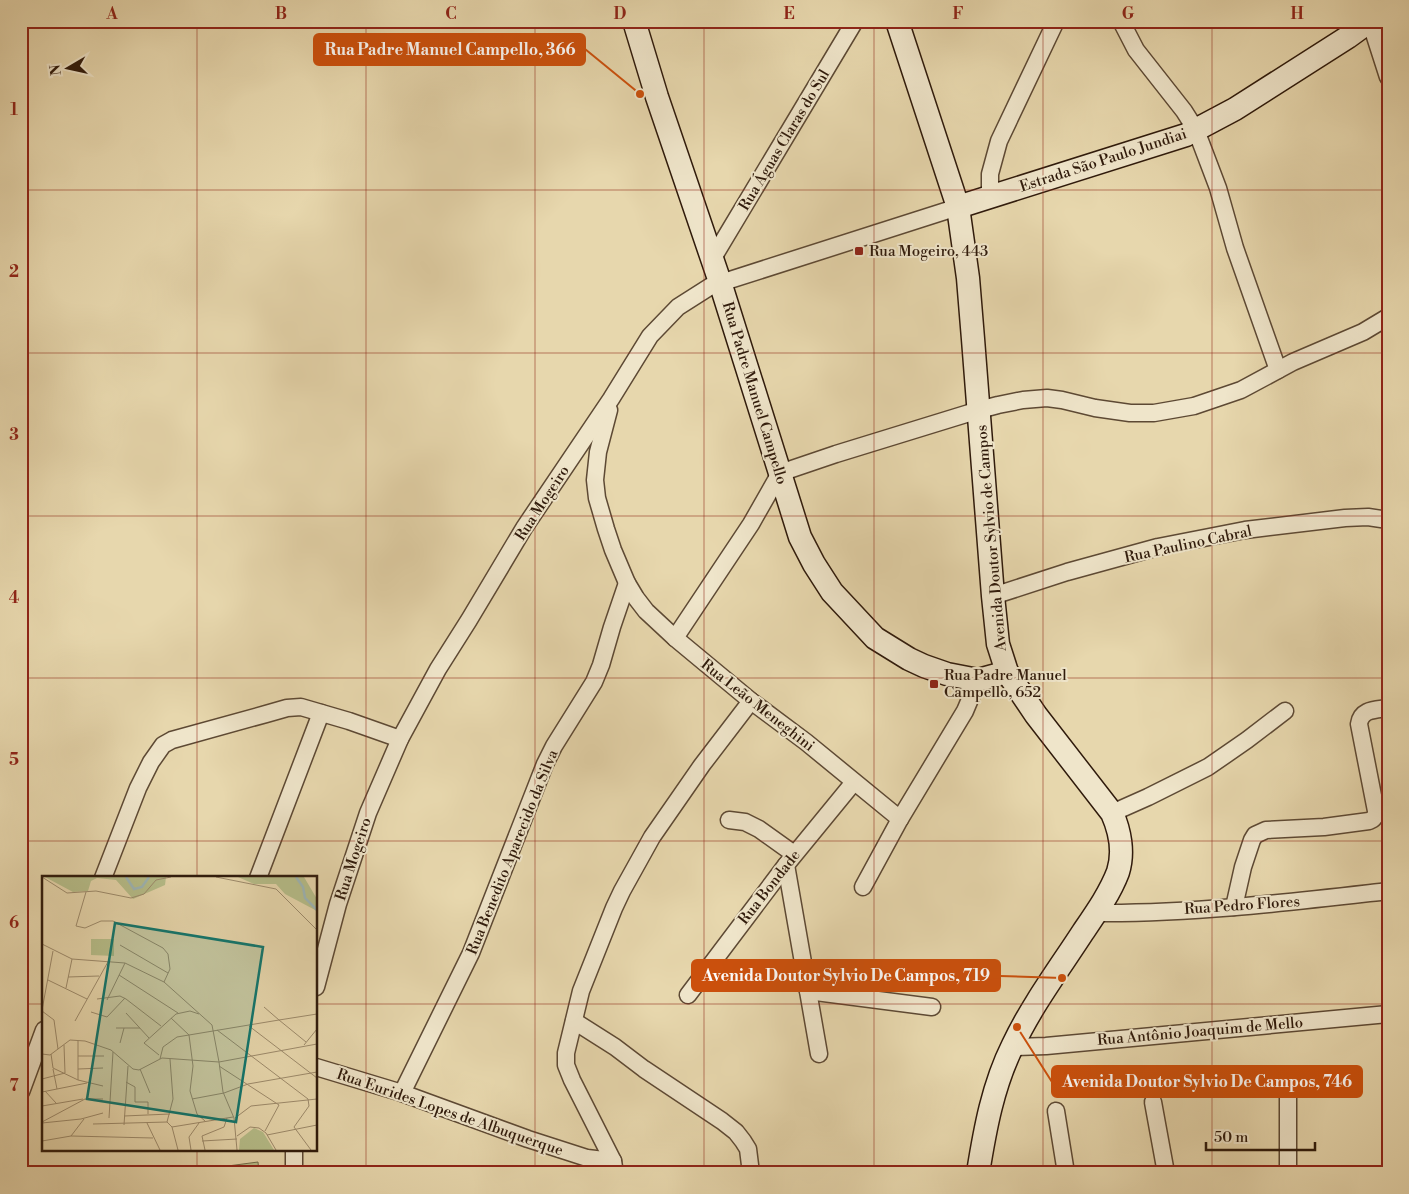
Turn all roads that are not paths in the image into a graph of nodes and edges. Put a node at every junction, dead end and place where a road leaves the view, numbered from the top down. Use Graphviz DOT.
graph roads {
  1 [pos="634,21"];
  2 [pos="855,21"];
  3 [pos="897,21"];
  4 [pos="1056,21"];
  5 [pos="1122,21"];
  6 [pos="1370,21"];
  7 [pos="1387,75"];
  8 [pos="1196,130"];
  9 [pos="990,196"];
  10 [pos="958,207"];
  11 [pos="712,258"];
  12 [pos="720,282"];
  13 [pos="1388,317"];
  14 [pos="1278,370"];
  15 [pos="611,399"];
  16 [pos="979,410"];
  17 [pos="780,473"];
  18 [pos="1388,520"];
  19 [pos="627,583"];
  20 [pos="993,596"];
  21 [pos="676,638"];
  22 [pos="1007,672"];
  23 [pos="978,680"];
  24 [pos="751,702"];
  25 [pos="1388,708"];
  26 [pos="1285,711"];
  27 [pos="321,713"];
  28 [pos="400,739"];
  29 [pos="854,782"];
  30 [pos="1112,813"];
  31 [pos="900,819"];
  32 [pos="729,820"];
  33 [pos="790,859"];
  34 [pos="104,876"];
  35 [pos="259,876"];
  36 [pos="863,887"];
  37 [pos="1388,892"];
  38 [pos="1234,907"];
  39 [pos="1096,913"];
  40 [pos="318,979"];
  41 [pos="808,991"];
  42 [pos="688,995"];
  43 [pos="932,1007"];
  44 [pos="1388,1014"];
  45 [pos="574,1021"];
  46 [pos="42,1035"];
  47 [pos="1012,1047"];
  48 [pos="819,1054"];
  49 [pos="318,1068"];
  50 [pos="1288,1083"];
  51 [pos="21,1092"];
  52 [pos="402,1093"];
  53 [pos="1153,1102"];
  54 [pos="1056,1111"];
  55 [pos="294,1152"];
  56 [pos="614,1167"];
  57 [pos="294,1173"];
  58 [pos="751,1173"];
  59 [pos="978,1173"];
  60 [pos="1066,1173"];
  61 [pos="1166,1173"];
  62 [pos="1288,1173"];
  1 -- 11 [label="main road, Rua Padre Manuel Campello"];
  2 -- 11 [label="street, Rua Águas Claras do Sul"];
  3 -- 10 [label="main road, Avenida Doutor Sylvio de Campos"];
  4 -- 9 [label="street"];
  5 -- 8 [label="street"];
  6 -- 7 [label="street"];
  6 -- 8 [label="main road, Estrada São Paulo Jundiai"];
  8 -- 9 [label="main road, Estrada São Paulo Jundiai"];
  8 -- 14 [label="street"];
  9 -- 10 [label="main road, Estrada São Paulo Jundiai"];
  10 -- 12 [label="street, Rua Mogeiro"];
  10 -- 16 [label="main road, Avenida Doutor Sylvio de Campos"];
  11 -- 12 [label="main road, Rua Padre Manuel Campello"];
  12 -- 15 [label="street, Rua Mogeiro"];
  12 -- 17 [label="main road, Rua Padre Manuel Campello"];
  13 -- 14 [label="street"];
  14 -- 16 [label="street"];
  15 -- 19 [label="street, Rua Leão Meneghini"];
  15 -- 28 [label="street, Rua Mogeiro"];
  16 -- 17 [label="street"];
  16 -- 20 [label="main road, Avenida Doutor Sylvio de Campos"];
  17 -- 21 [label="street"];
  17 -- 23 [label="main road, Rua Padre Manuel Campello"];
  18 -- 20 [label="street, Rua Paulino Cabral"];
  19 -- 21 [label="street, Rua Leão Meneghini"];
  19 -- 52 [label="street, Rua Benedito Aparecido da Silva"];
  20 -- 22 [label="main road, Avenida Doutor Sylvio de Campos"];
  21 -- 24 [label="street, Rua Leão Meneghini"];
  22 -- 23 [label="main road"];
  22 -- 30 [label="main road, Avenida Doutor Sylvio de Campos"];
  23 -- 31 [label="street"];
  24 -- 29 [label="street, Rua Leão Meneghini"];
  24 -- 45 [label="street"];
  25 -- 38 [label="street"];
  26 -- 30 [label="street"];
  27 -- 28 [label="street"];
  27 -- 34 [label="street"];
  27 -- 35 [label="street"];
  28 -- 40 [label="street, Rua Mogeiro"];
  29 -- 31 [label="street, Rua Leão Meneghini"];
  29 -- 33 [label="street, Rua Bondade"];
  30 -- 39 [label="main road, Avenida Doutor Sylvio de Campos"];
  31 -- 36 [label="street"];
  32 -- 33 [label="street"];
  33 -- 41 [label="street"];
  33 -- 42 [label="street, Rua Bondade"];
  37 -- 38 [label="street, Rua Pedro Flores"];
  38 -- 39 [label="street, Rua Pedro Flores"];
  39 -- 47 [label="main road, Avenida Doutor Sylvio de Campos"];
  41 -- 43 [label="street"];
  41 -- 48 [label="street"];
  44 -- 47 [label="street, Rua Antônio Joaquim de Mello"];
  45 -- 56 [label="street"];
  45 -- 58 [label="street"];
  46 -- 51 [label="street"];
  47 -- 59 [label="main road, Avenida Doutor Sylvio de Campos"];
  49 -- 52 [label="street, Rua Eurides Lopes de Albuquerque"];
  50 -- 62 [label="street"];
  52 -- 56 [label="street, Rua Eurides Lopes de Albuquerque"];
  53 -- 61 [label="street"];
  54 -- 60 [label="street"];
  55 -- 57 [label="street"];
}
